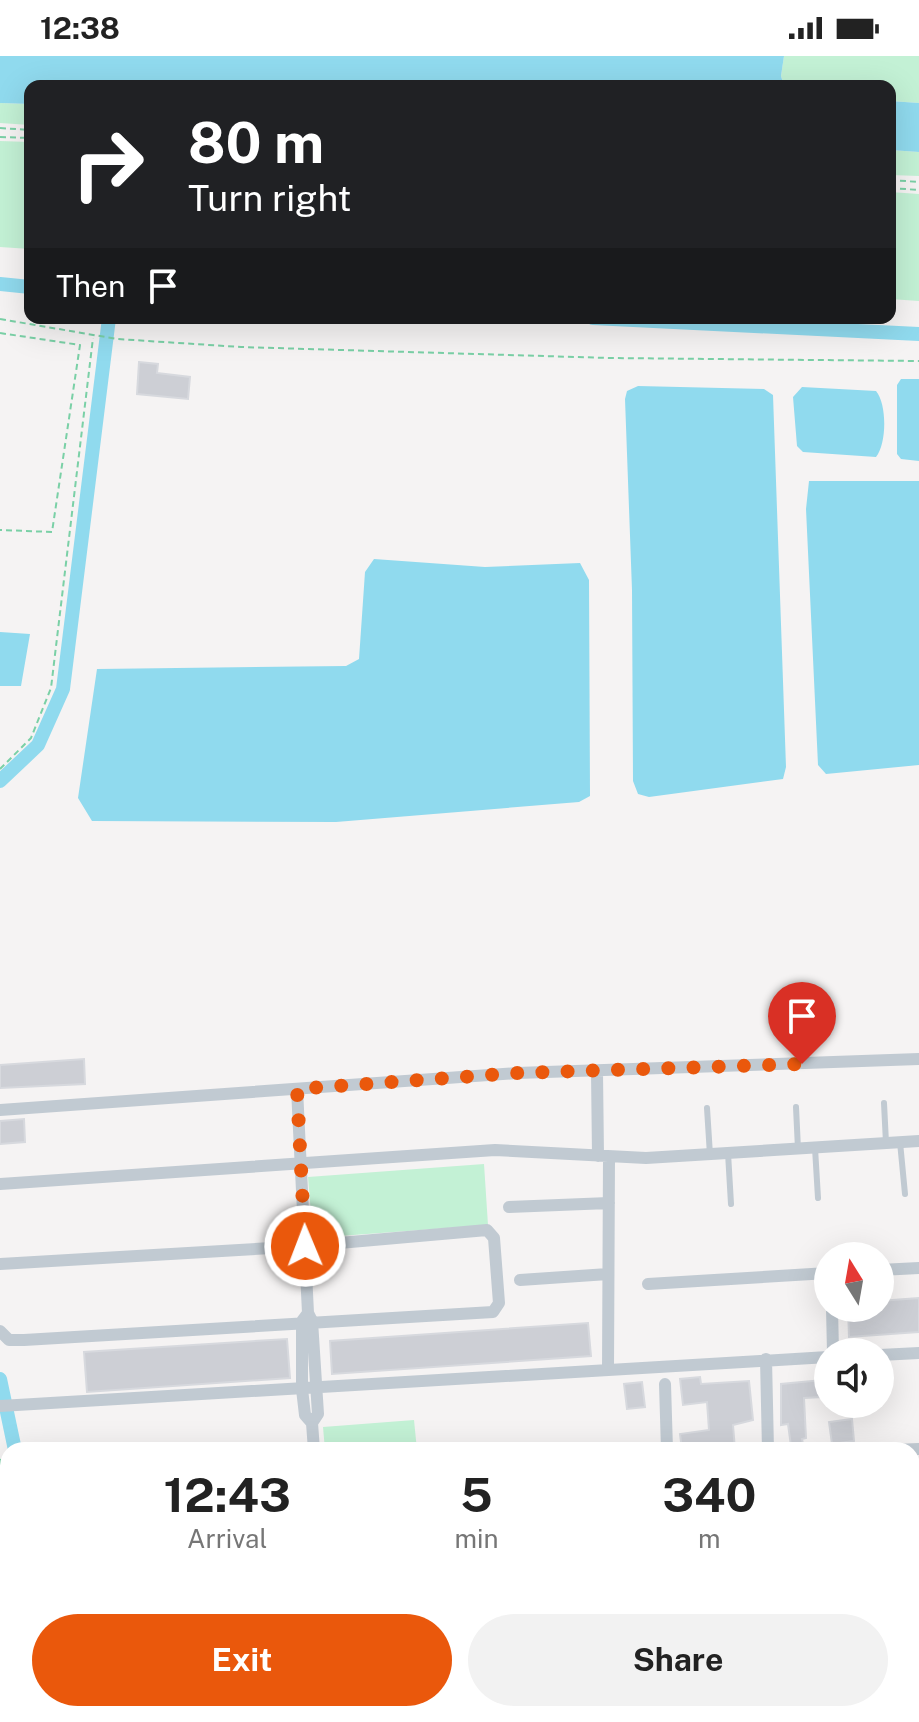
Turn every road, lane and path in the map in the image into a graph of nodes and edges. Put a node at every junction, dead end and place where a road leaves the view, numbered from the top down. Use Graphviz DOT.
graph roads {
  1 [pos="0,128"];
  2 [pos="24,130"];
  3 [pos="0,137"];
  4 [pos="24,138"];
  5 [pos="896,180"];
  6 [pos="919,182"];
  7 [pos="896,188"];
  8 [pos="919,190"];
  9 [pos="0,319"];
  10 [pos="24,323"];
  11 [pos="29,324"];
  12 [pos="0,333"];
  13 [pos="93,335"];
  14 [pos="919,361"];
  15 [pos="0,530"];
  16 [pos="0,769"];
  17 [pos="919,1059"];
  18 [pos="597,1072"];
  19 [pos="297,1089"];
  20 [pos="884,1103"];
  21 [pos="796,1107"];
  22 [pos="707,1108"];
  23 [pos="0,1110"];
  24 [pos="919,1141"];
  25 [pos="893,1143"];
  26 [pos="815,1148"];
  27 [pos="798,1149"];
  28 [pos="728,1153"];
  29 [pos="710,1155"];
  30 [pos="604,1157"];
  31 [pos="303,1165"];
  32 [pos="0,1184"];
  33 [pos="905,1194"];
  34 [pos="818,1198"];
  35 [pos="609,1203"];
  36 [pos="731,1204"];
  37 [pos="509,1207"];
  38 [pos="305,1246"];
  39 [pos="0,1264"];
  40 [pos="919,1268"];
  41 [pos="894,1269"];
  42 [pos="608,1274"];
  43 [pos="814,1274"];
  44 [pos="520,1280"];
  45 [pos="648,1284"];
  46 [pos="307,1319"];
  47 [pos="0,1331"];
  48 [pos="919,1353"];
  49 [pos="894,1354"];
  50 [pos="814,1357"];
  51 [pos="766,1359"];
  52 [pos="608,1370"];
  53 [pos="665,1384"];
  54 [pos="317,1388"];
  55 [pos="302,1389"];
  56 [pos="0,1406"];
  57 [pos="312,1423"];
  58 [pos="313,1442"];
  59 [pos="667,1442"];
  60 [pos="768,1442"];
  1 -- 2 [label="path"];
  3 -- 4 [label="path"];
  5 -- 6 [label="path"];
  7 -- 8 [label="path"];
  9 -- 10 [label="path"];
  11 -- 13 [label="path"];
  12 -- 15 [label="path"];
  13 -- 14 [label="path"];
  13 -- 16 [label="path"];
  17 -- 18 [label="street"];
  18 -- 19 [label="street"];
  18 -- 30 [label="street"];
  19 -- 23 [label="street"];
  19 -- 31 [label="street"];
  20 -- 25 [label="lane"];
  21 -- 27 [label="lane"];
  22 -- 29 [label="lane"];
  24 -- 25 [label="street"];
  25 -- 26 [label="street"];
  25 -- 33 [label="lane"];
  26 -- 27 [label="street"];
  26 -- 34 [label="lane"];
  27 -- 28 [label="street"];
  28 -- 29 [label="street"];
  28 -- 36 [label="lane"];
  29 -- 30 [label="street"];
  30 -- 31 [label="street"];
  30 -- 35 [label="street"];
  31 -- 32 [label="street"];
  31 -- 38 [label="street"];
  35 -- 37 [label="street"];
  35 -- 42 [label="street"];
  38 -- 39 [label="street"];
  38 -- 46 [label="street"];
  38 -- 46 [label="street"];
  40 -- 41 [label="street"];
  42 -- 44 [label="street"];
  42 -- 52 [label="street"];
  43 -- 45 [label="street"];
  46 -- 47 [label="street"];
  46 -- 54 [label="street"];
  46 -- 55 [label="street"];
  48 -- 49 [label="street"];
  50 -- 51 [label="street"];
  51 -- 52 [label="street"];
  51 -- 60 [label="street"];
  52 -- 54 [label="street"];
  53 -- 59 [label="street"];
  54 -- 55 [label="street"];
  54 -- 57 [label="street"];
  55 -- 56 [label="street"];
  55 -- 57 [label="street"];
  57 -- 58 [label="street"];
}
